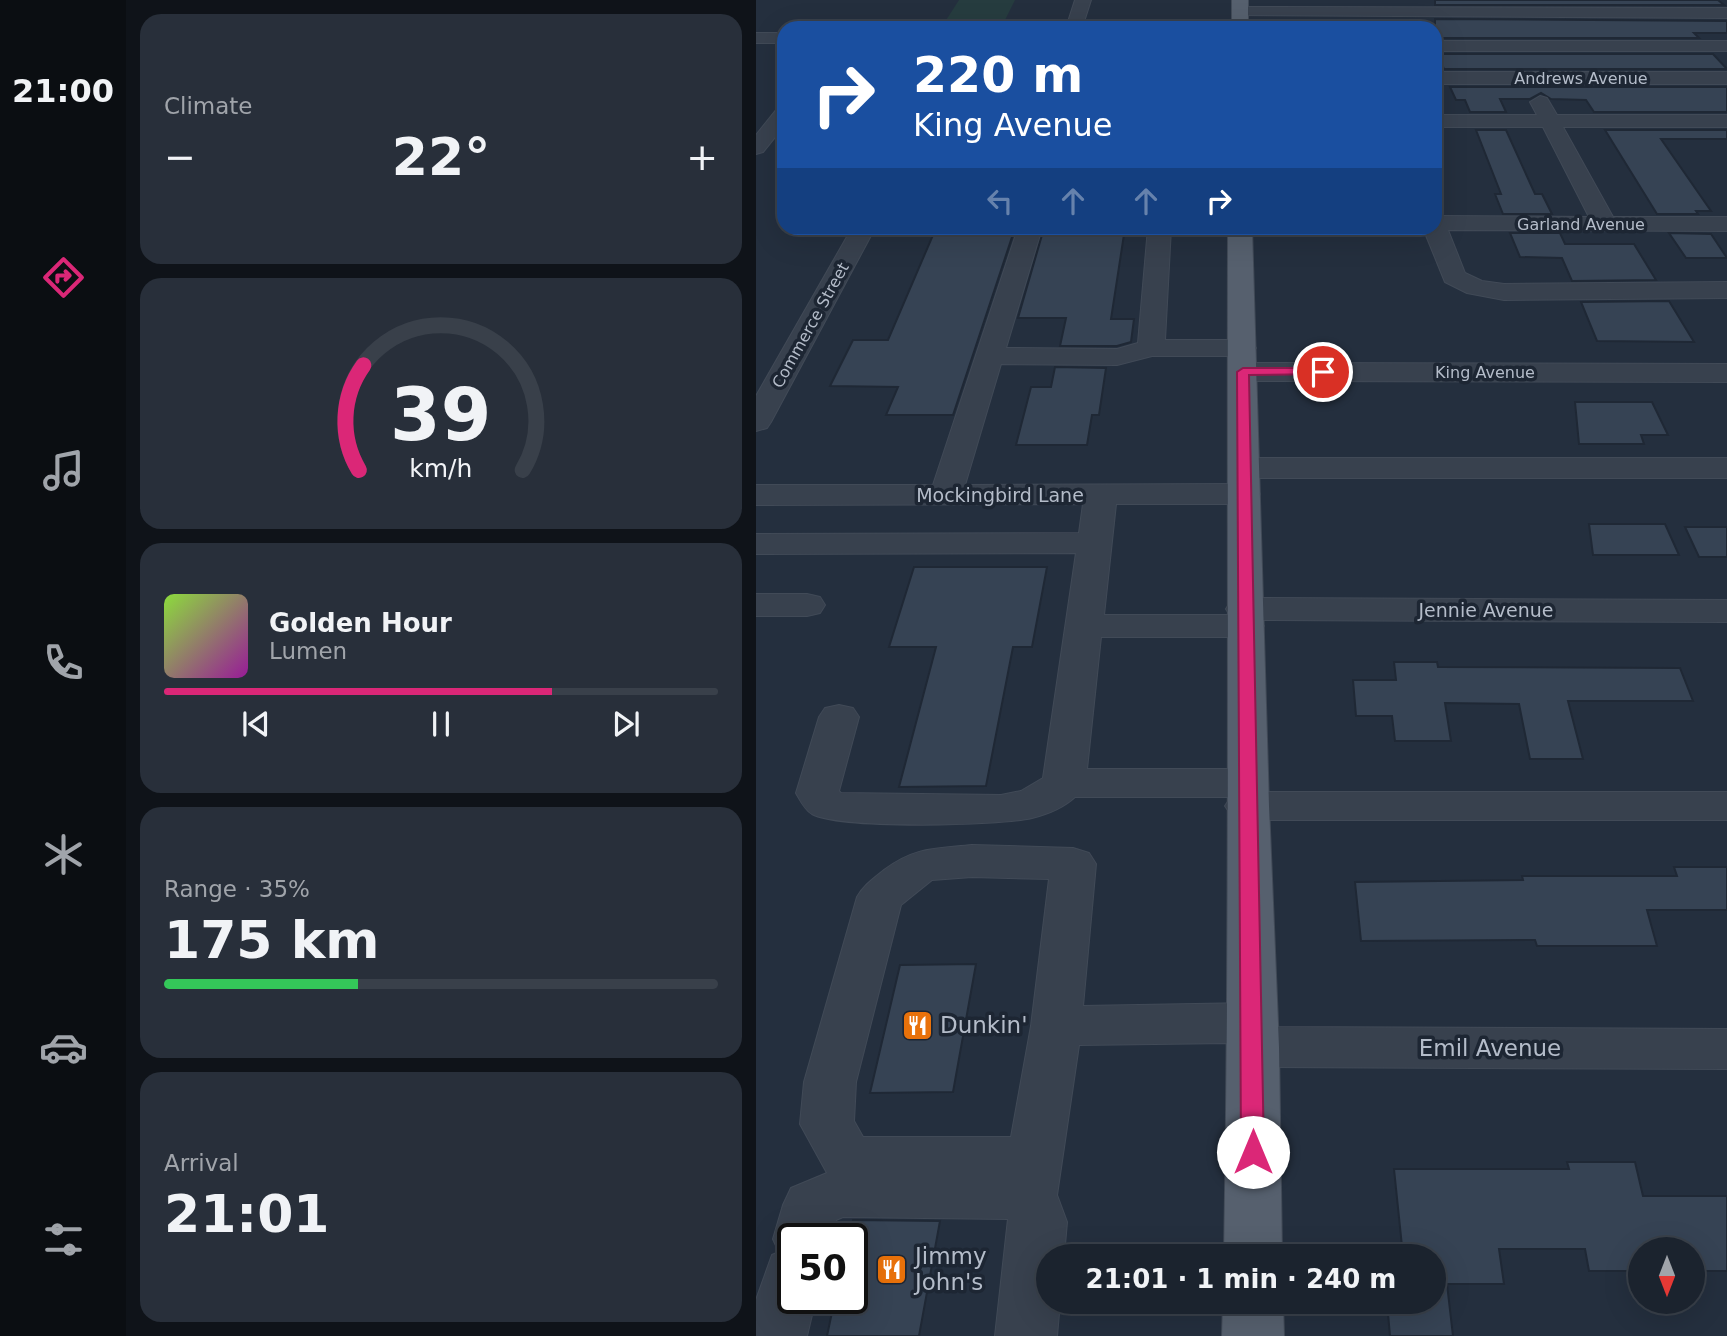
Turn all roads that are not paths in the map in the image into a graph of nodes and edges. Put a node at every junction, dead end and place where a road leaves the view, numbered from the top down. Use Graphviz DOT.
graph roads {
  1 [pos="1083,0"];
  2 [pos="1240,13"];
  3 [pos="1727,13"];
  4 [pos="1076,21"];
  5 [pos="756,38"];
  6 [pos="777,38"];
  7 [pos="1442,46"];
  8 [pos="1727,46"];
  9 [pos="1442,78"];
  10 [pos="1528,78"];
  11 [pos="1727,78"];
  12 [pos="1550,120"];
  13 [pos="1442,121"];
  14 [pos="777,122"];
  15 [pos="1723,130"];
  16 [pos="756,148"];
  17 [pos="1605,224"];
  18 [pos="1727,224"];
  19 [pos="1442,225"];
  20 [pos="859,235"];
  21 [pos="1028,235"];
  22 [pos="1159,235"];
  23 [pos="1240,235"];
  24 [pos="1439,235"];
  25 [pos="1727,290"];
  26 [pos="1151,348"];
  27 [pos="989,356"];
  28 [pos="1242,360"];
  29 [pos="1727,373"];
  30 [pos="756,422"];
  31 [pos="1727,468"];
  32 [pos="1244,481"];
  33 [pos="1101,494"];
  34 [pos="756,495"];
  35 [pos="894,495"];
  36 [pos="946,495"];
  37 [pos="877,543"];
  38 [pos="1095,543"];
  39 [pos="756,544"];
  40 [pos="756,605"];
  41 [pos="807,605"];
  42 [pos="1727,611"];
  43 [pos="1244,618"];
  44 [pos="1084,626"];
  45 [pos="839,717"];
  46 [pos="1064,783"];
  47 [pos="1247,794"];
  48 [pos="1727,806"];
  49 [pos="1056,1026"];
  50 [pos="1252,1035"];
  51 [pos="1727,1049"];
  52 [pos="1031,1177"];
  53 [pos="834,1216"];
  54 [pos="806,1223"];
  55 [pos="1253,1244"];
  56 [pos="782,1314"];
  57 [pos="810,1314"];
  58 [pos="1253,1314"];
  59 [pos="776,1336"];
  60 [pos="804,1336"];
  61 [pos="1026,1336"];
  62 [pos="1253,1336"];
  1 -- 4 [label="street"];
  2 -- 3 [label="street"];
  5 -- 6 [label="street"];
  7 -- 8 [label="street"];
  9 -- 10 [label="street, Andrews Avenue"];
  10 -- 11 [label="street, Andrews Avenue"];
  10 -- 12 [label="street"];
  12 -- 13 [label="street"];
  12 -- 15 [label="street"];
  12 -- 17 [label="street"];
  14 -- 16 [label="street"];
  17 -- 18 [label="street, Garland Avenue"];
  17 -- 19 [label="street, Garland Avenue"];
  20 -- 30 [label="street, Commerce Street"];
  21 -- 27 [label="street"];
  22 -- 26 [label="street"];
  23 -- 28 [label="main road"];
  24 -- 25 [label="street"];
  26 -- 27 [label="street, King Avenue"];
  26 -- 28 [label="street, King Avenue"];
  27 -- 36 [label="street"];
  28 -- 29 [label="street, King Avenue"];
  28 -- 32 [label="main road"];
  31 -- 32 [label="street, Mockingbird Lane"];
  32 -- 33 [label="street, Mockingbird Lane"];
  32 -- 43 [label="main road"];
  33 -- 36 [label="street, Mockingbird Lane"];
  33 -- 38 [label="street"];
  34 -- 35 [label="street, Mockingbird Lane"];
  35 -- 36 [label="street, Mockingbird Lane"];
  35 -- 37 [label="street"];
  37 -- 38 [label="street"];
  37 -- 39 [label="street"];
  38 -- 44 [label="street"];
  40 -- 41 [label="street"];
  42 -- 43 [label="street, Jennie Avenue"];
  43 -- 44 [label="street, Jennie Avenue"];
  43 -- 47 [label="main road"];
  44 -- 46 [label="street"];
  45 -- 46 [label="street"];
  46 -- 47 [label="street"];
  47 -- 48 [label="street"];
  47 -- 50 [label="main road"];
  49 -- 50 [label="street, Emil Avenue"];
  49 -- 52 [label="street"];
  49 -- 52 [label="street"];
  50 -- 51 [label="street, Emil Avenue"];
  50 -- 55 [label="main road"];
  52 -- 53 [label="street"];
  52 -- 61 [label="street"];
  53 -- 54 [label="street"];
  56 -- 59 [label="street"];
  57 -- 60 [label="street"];
  58 -- 62 [label="main road"];
}
